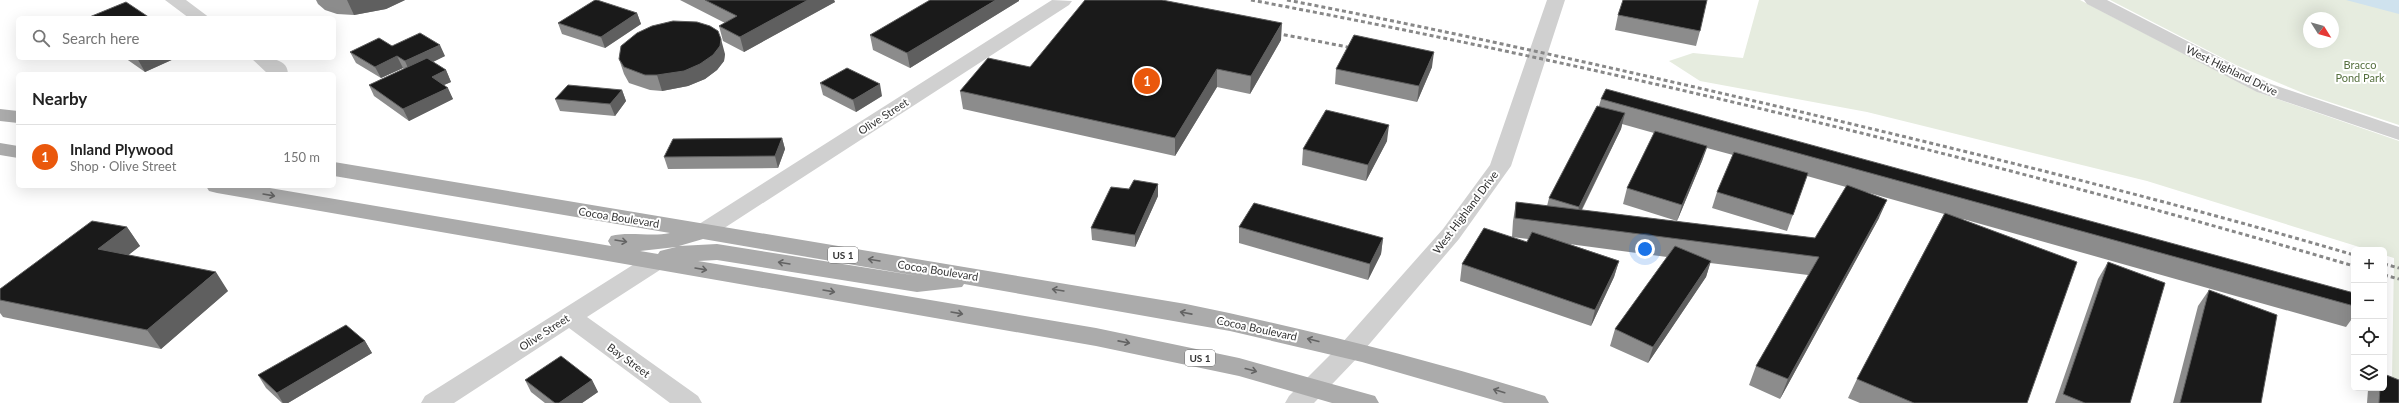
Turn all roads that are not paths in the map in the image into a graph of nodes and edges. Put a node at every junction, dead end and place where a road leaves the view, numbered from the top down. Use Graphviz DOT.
graph roads {
  1 [pos="174,0"];
  2 [pos="1556,0"];
  3 [pos="2093,0"];
  4 [pos="1063,1"];
  5 [pos="198,16"];
  6 [pos="263,60"];
  7 [pos="278,72"];
  8 [pos="0,114"];
  9 [pos="16,117"];
  10 [pos="2399,134"];
  11 [pos="0,149"];
  12 [pos="16,152"];
  13 [pos="336,169"];
  14 [pos="228,188"];
  15 [pos="332,206"];
  16 [pos="704,231"];
  17 [pos="655,262"];
  18 [pos="989,279"];
  19 [pos="570,316"];
  20 [pos="1351,349"];
  21 [pos="1305,395"];
  22 [pos="434,403"];
  23 [pos="690,403"];
  24 [pos="1366,403"];
  25 [pos="1536,403"];
  1 -- 5 [label="street"];
  2 -- 20 [label="street, West Highland Drive"];
  3 -- 10 [label="street, West Highland Drive"];
  4 -- 16 [label="street, Olive Street"];
  6 -- 7 [label="street"];
  8 -- 9 [label="main road"];
  11 -- 12 [label="main road"];
  13 -- 16 [label="main road, Cocoa Boulevard / US 1"];
  14 -- 15 [label="main road, US 1, one-way"];
  15 -- 16 [label="main road, one-way"];
  15 -- 17 [label="main road, US 1"];
  18 -- 16 [label="main road, Cocoa Boulevard / US 1, one-way"];
  18 -- 17 [label="main road, one-way"];
  17 -- 19 [label="street, Olive Street"];
  17 -- 21 [label="main road, US 1, one-way"];
  20 -- 18 [label="main road, Cocoa Boulevard / US 1, one-way"];
  19 -- 22 [label="street, Olive Street"];
  19 -- 23 [label="street, Bay Street"];
  20 -- 21 [label="street, West Highland Drive"];
  25 -- 20 [label="main road, Cocoa Boulevard / US 1, one-way"];
  21 -- 24 [label="main road, US 1"];
}
